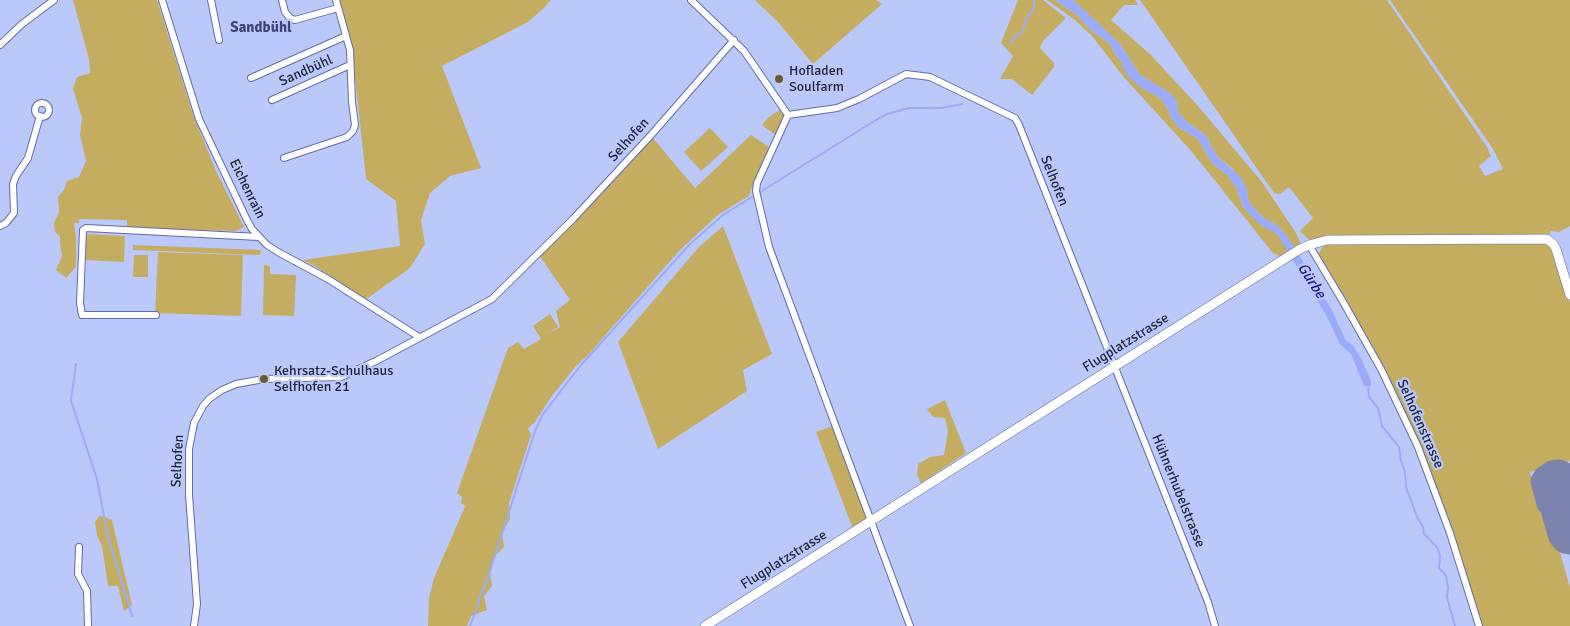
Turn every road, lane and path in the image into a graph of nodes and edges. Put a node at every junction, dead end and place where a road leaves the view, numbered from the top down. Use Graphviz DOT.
graph roads {
  1 [pos="54,0"];
  2 [pos="162,0"];
  3 [pos="211,0"];
  4 [pos="282,0"];
  5 [pos="336,0"];
  6 [pos="691,0"];
  7 [pos="338,8"];
  8 [pos="346,36"];
  9 [pos="219,40"];
  10 [pos="734,40"];
  11 [pos="0,45"];
  12 [pos="350,65"];
  13 [pos="251,78"];
  14 [pos="272,100"];
  15 [pos="788,115"];
  16 [pos="40,116"];
  17 [pos="284,158"];
  18 [pos="0,226"];
  19 [pos="259,237"];
  20 [pos="1304,247"];
  21 [pos="1570,294"];
  22 [pos="156,316"];
  23 [pos="419,337"];
  24 [pos="1114,367"];
  25 [pos="871,521"];
  26 [pos="79,547"];
  27 [pos="88,626"];
  28 [pos="194,626"];
  29 [pos="705,626"];
  30 [pos="910,626"];
  31 [pos="1215,626"];
  32 [pos="1479,626"];
  1 -- 11 [label="street"];
  2 -- 19 [label="street, Eichenrain"];
  3 -- 9 [label="street"];
  4 -- 7 [label="street"];
  5 -- 7 [label="street, Sandbühl"];
  6 -- 10 [label="street"];
  7 -- 8 [label="street, Sandbühl"];
  8 -- 12 [label="street, Sandbühl"];
  8 -- 13 [label="street, Sandbühl"];
  10 -- 15 [label="street"];
  10 -- 23 [label="street, Selhofen"];
  12 -- 14 [label="street, Sandbühl"];
  12 -- 17 [label="street, Sandbühl"];
  15 -- 24 [label="street, Selhofen"];
  15 -- 25 [label="street"];
  16 -- 18 [label="street"];
  19 -- 22 [label="street"];
  19 -- 23 [label="street, Eichenrain"];
  20 -- 21 [label="street, Flugplatzstrasse"];
  20 -- 24 [label="street, Flugplatzstrasse"];
  20 -- 32 [label="street, Selhofenstrasse"];
  23 -- 28 [label="street, Selhofen"];
  24 -- 25 [label="street, Flugplatzstrasse"];
  24 -- 31 [label="street, Hühnerhubelstrasse"];
  25 -- 29 [label="street, Flugplatzstrasse"];
  25 -- 30 [label="street"];
  26 -- 27 [label="street"];
}
